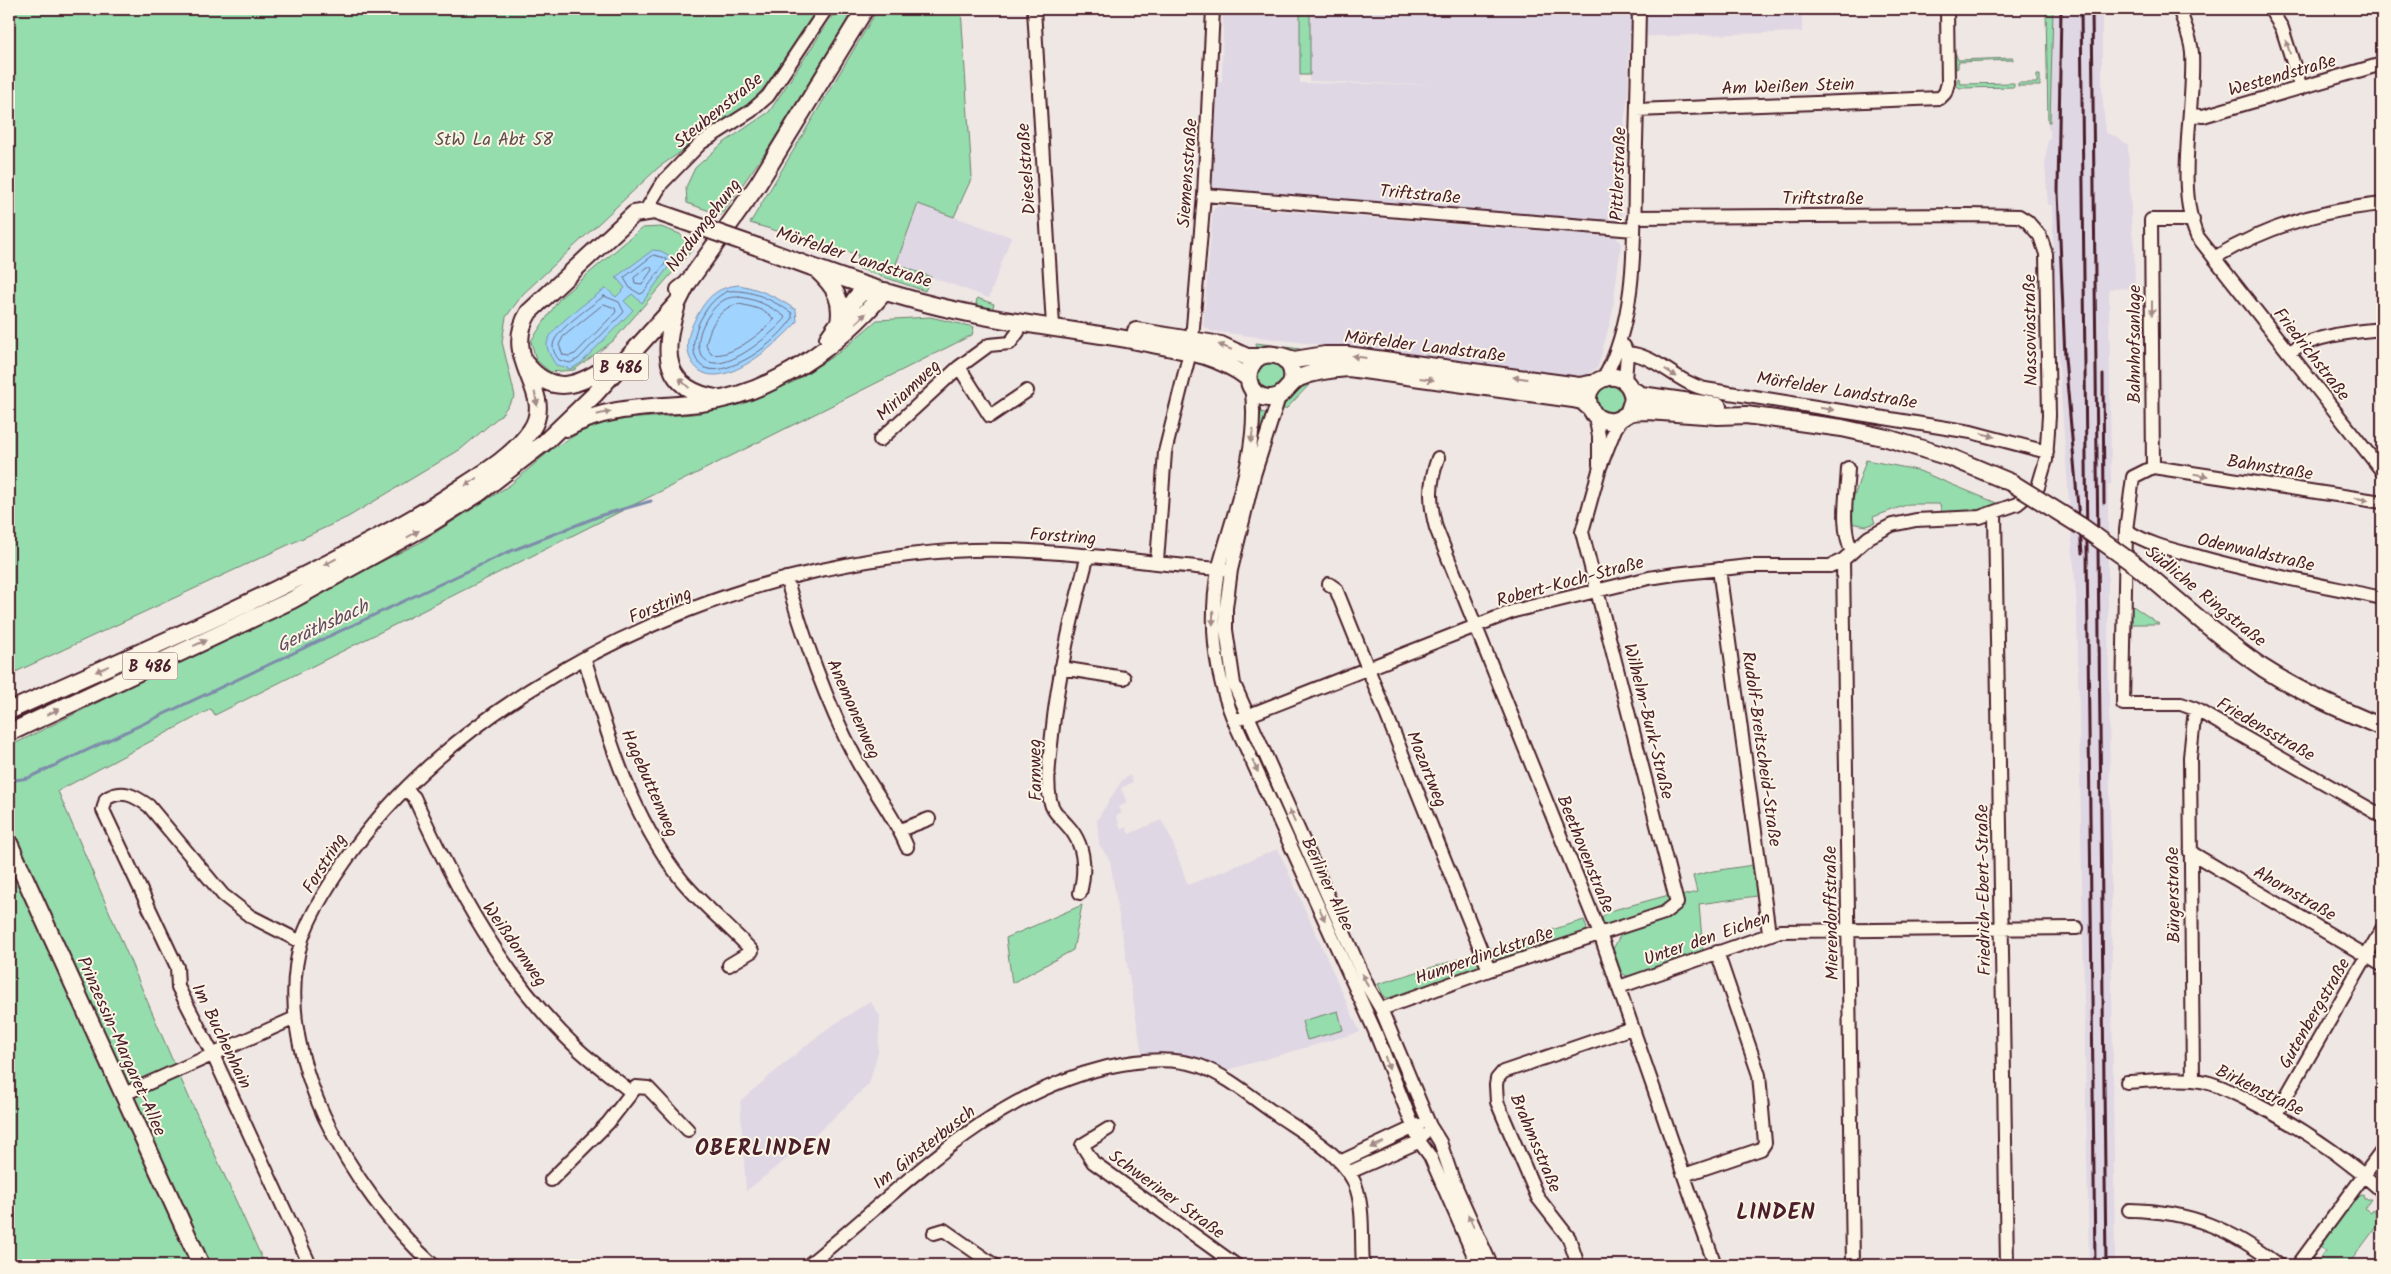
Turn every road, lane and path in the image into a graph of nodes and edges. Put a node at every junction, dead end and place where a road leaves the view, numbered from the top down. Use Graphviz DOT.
graph roads {
  1 [pos="826,9"];
  2 [pos="865,9"];
  3 [pos="1034,9"];
  4 [pos="1213,9"];
  5 [pos="1639,9"];
  6 [pos="1947,9"];
  7 [pos="2179,9"];
  8 [pos="2270,9"];
  9 [pos="2382,64"];
  10 [pos="2300,88"];
  11 [pos="1637,110"];
  12 [pos="2191,110"];
  13 [pos="1204,195"];
  14 [pos="2382,204"];
  15 [pos="646,210"];
  16 [pos="2013,215"];
  17 [pos="1634,217"];
  18 [pos="2193,220"];
  19 [pos="1634,230"];
  20 [pos="2214,258"];
  21 [pos="814,268"];
  22 [pos="688,284"];
  23 [pos="885,291"];
  24 [pos="678,302"];
  25 [pos="1020,322"];
  26 [pos="838,326"];
  27 [pos="1053,326"];
  28 [pos="2382,329"];
  29 [pos="1622,340"];
  30 [pos="1191,345"];
  31 [pos="2289,352"];
  32 [pos="520,353"];
  33 [pos="1627,353"];
  34 [pos="1281,356"];
  35 [pos="1258,357"];
  36 [pos="808,359"];
  37 [pos="611,364"];
  38 [pos="959,366"];
  39 [pos="1599,380"];
  40 [pos="1249,382"];
  41 [pos="1291,384"];
  42 [pos="1628,385"];
  43 [pos="1027,391"];
  44 [pos="1279,397"];
  45 [pos="728,398"];
  46 [pos="1593,412"];
  47 [pos="1746,415"];
  48 [pos="1625,416"];
  49 [pos="880,440"];
  50 [pos="545,442"];
  51 [pos="511,454"];
  52 [pos="2047,456"];
  53 [pos="1438,458"];
  54 [pos="1600,467"];
  55 [pos="2153,467"];
  56 [pos="1848,468"];
  57 [pos="2382,471"];
  58 [pos="2012,483"];
  59 [pos="2382,502"];
  60 [pos="1241,505"];
  61 [pos="1995,514"];
  62 [pos="2126,530"];
  63 [pos="1852,551"];
  64 [pos="1088,555"];
  65 [pos="1843,560"];
  66 [pos="1157,562"];
  67 [pos="1719,569"];
  68 [pos="1218,570"];
  69 [pos="1231,570"];
  70 [pos="786,578"];
  71 [pos="1329,584"];
  72 [pos="1598,591"];
  73 [pos="2382,598"];
  74 [pos="1477,626"];
  75 [pos="585,660"];
  76 [pos="1062,668"];
  77 [pos="1368,669"];
  78 [pos="1124,678"];
  79 [pos="2195,709"];
  80 [pos="9,711"];
  81 [pos="1248,717"];
  82 [pos="1234,722"];
  83 [pos="2382,727"];
  84 [pos="9,733"];
  85 [pos="406,790"];
  86 [pos="2382,816"];
  87 [pos="929,819"];
  88 [pos="900,830"];
  89 [pos="9,843"];
  90 [pos="907,847"];
  91 [pos="2190,852"];
  92 [pos="1080,893"];
  93 [pos="2078,928"];
  94 [pos="1848,929"];
  95 [pos="2000,929"];
  96 [pos="2382,929"];
  97 [pos="1600,934"];
  98 [pos="1769,934"];
  99 [pos="301,942"];
  100 [pos="1717,952"];
  101 [pos="2367,956"];
  102 [pos="729,965"];
  103 [pos="2382,965"];
  104 [pos="1489,970"];
  105 [pos="1619,987"];
  106 [pos="1381,1009"];
  107 [pos="295,1018"];
  108 [pos="1632,1028"];
  109 [pos="213,1054"];
  110 [pos="2193,1080"];
  111 [pos="2127,1082"];
  112 [pos="631,1092"];
  113 [pos="122,1095"];
  114 [pos="2276,1114"];
  115 [pos="1429,1123"];
  116 [pos="1414,1127"];
  117 [pos="1108,1129"];
  118 [pos="688,1130"];
  119 [pos="1419,1141"];
  120 [pos="2382,1151"];
  121 [pos="1340,1162"];
  122 [pos="1350,1172"];
  123 [pos="2364,1175"];
  124 [pos="1684,1176"];
  125 [pos="551,1180"];
  126 [pos="2382,1191"];
  127 [pos="2129,1210"];
  128 [pos="934,1233"];
  129 [pos="201,1265"];
  130 [pos="310,1265"];
  131 [pos="433,1265"];
  132 [pos="808,1265"];
  133 [pos="994,1265"];
  134 [pos="1236,1265"];
  135 [pos="1363,1265"];
  136 [pos="1478,1265"];
  137 [pos="1491,1265"];
  138 [pos="1578,1265"];
  139 [pos="1715,1265"];
  140 [pos="1853,1265"];
  141 [pos="2007,1265"];
  142 [pos="2278,1265"];
  143 [pos="2298,1265"];
  1 -- 15 [label="street, Steubenstraße"];
  2 -- 22 [label="main road, Nordumgehung / B 486"];
  3 -- 27 [label="street, Dieselstraße"];
  4 -- 13 [label="street, Siemensstraße"];
  5 -- 11 [label="street, Pittlerstraße"];
  6 -- 11 [label="street, Am Weißen Stein"];
  7 -- 12 [label="street, Friedrichstraße"];
  10 -- 8 [label="street, one-way"];
  9 -- 10 [label="street, Westendstraße"];
  10 -- 12 [label="street, Westendstraße"];
  11 -- 17 [label="street, Pittlerstraße"];
  12 -- 18 [label="street, Friedrichstraße"];
  13 -- 19 [label="street, Triftstraße"];
  13 -- 30 [label="street, Siemensstraße"];
  14 -- 20 [label="street"];
  15 -- 21 [label="main road, Mörfelder Landstraße, bridge"];
  15 -- 32 [label="main road"];
  16 -- 17 [label="street, Triftstraße"];
  16 -- 52 [label="street, Nassoviastraße"];
  17 -- 19 [label="street, Pittlerstraße"];
  18 -- 20 [label="street, Friedrichstraße"];
  18 -- 55 [label="street, Bahnhofsanlage, one-way"];
  19 -- 29 [label="street, Pittlerstraße"];
  20 -- 31 [label="street, Friedrichstraße"];
  21 -- 23 [label="main road, Mörfelder Landstraße"];
  21 -- 26 [label="main road"];
  22 -- 24 [label="main road, B 486"];
  22 -- 37 [label="main road, Nordumgehung / B 486"];
  23 -- 25 [label="main road, Mörfelder Landstraße"];
  23 -- 26 [label="main road"];
  36 -- 23 [label="main road, one-way"];
  45 -- 24 [label="main road, one-way"];
  24 -- 50 [label="main road, B 486"];
  25 -- 27 [label="main road, Mörfelder Landstraße"];
  25 -- 38 [label="street, Miriamweg"];
  26 -- 36 [label="main road"];
  27 -- 30 [label="main road, Mörfelder Landstraße"];
  27 -- 30 [label="main road, Mörfelder Landstraße"];
  28 -- 31 [label="street"];
  29 -- 33 [label="street, Pittlerstraße"];
  29 -- 39 [label="street, Pittlerstraße"];
  35 -- 30 [label="main road, Mörfelder Landstraße, one-way"];
  30 -- 40 [label="main road, Mörfelder Landstraße"];
  30 -- 66 [label="street, Siemensstraße"];
  31 -- 57 [label="street, Friedrichstraße"];
  32 -- 37 [label="main road"];
  32 -- 51 [label="main road, one-way"];
  33 -- 42 [label="street, Pittlerstraße"];
  33 -- 52 [label="street, Mörfelder Landstraße, one-way"];
  34 -- 35 [label="main road, Mörfelder Landstraße"];
  39 -- 34 [label="main road, Mörfelder Landstraße, one-way"];
  34 -- 41 [label="main road"];
  35 -- 40 [label="main road"];
  36 -- 45 [label="main road"];
  37 -- 51 [label="main road, Nordumgehung / B 486"];
  38 -- 43 [label="street, Miriamweg"];
  38 -- 49 [label="street, Miriamweg"];
  39 -- 42 [label="main road, Mörfelder Landstraße"];
  39 -- 46 [label="main road"];
  40 -- 44 [label="main road, Mörfelder Landstraße"];
  40 -- 60 [label="street, Berliner Allee, one-way"];
  41 -- 44 [label="main road, Mörfelder Landstraße"];
  41 -- 46 [label="main road, Mörfelder Landstraße, one-way"];
  42 -- 47 [label="main road, Mörfelder Landstraße"];
  42 -- 48 [label="main road"];
  44 -- 60 [label="street, Berliner Allee"];
  50 -- 45 [label="main road, one-way"];
  46 -- 48 [label="main road, Mörfelder Landstraße"];
  46 -- 54 [label="street, Wilhelm-Burk-Straße"];
  47 -- 48 [label="main road, Mörfelder Landstraße"];
  47 -- 58 [label="main road, Mörfelder Landstraße"];
  48 -- 54 [label="street, Wilhelm-Burk-Straße"];
  84 -- 50 [label="main road, B 486, one-way"];
  51 -- 80 [label="main road, B 486, one-way"];
  52 -- 61 [label="street, Nassoviastraße"];
  53 -- 74 [label="street, Beethovenstraße"];
  54 -- 72 [label="street, Wilhelm-Burk-Straße"];
  55 -- 59 [label="street, Bahnstraße, one-way"];
  55 -- 62 [label="street"];
  56 -- 63 [label="street"];
  58 -- 83 [label="main road, Südliche Ringstraße, bridge"];
  60 -- 68 [label="street, Berliner Allee"];
  60 -- 69 [label="street, Berliner Allee"];
  61 -- 63 [label="street, Nassoviastraße"];
  61 -- 95 [label="street, Friedrich-Ebert-Straße"];
  62 -- 73 [label="street, Odenwaldstraße"];
  62 -- 79 [label="street, Friedensstraße"];
  63 -- 65 [label="street, Nassoviastraße"];
  64 -- 66 [label="street, Forstring"];
  64 -- 70 [label="street, Forstring"];
  64 -- 76 [label="street, Farnweg"];
  65 -- 67 [label="street, Robert-Koch-Straße"];
  65 -- 94 [label="street, Mierendorffstraße"];
  66 -- 68 [label="street, Forstring"];
  67 -- 72 [label="street, Robert-Koch-Straße"];
  67 -- 98 [label="street, Rudolf-Breitscheid-Straße"];
  68 -- 69 [label="street, Forstring"];
  68 -- 82 [label="street, Berliner Allee, one-way"];
  69 -- 81 [label="street, Berliner Allee"];
  70 -- 75 [label="street, Forstring"];
  70 -- 88 [label="street, Anemonenweg"];
  71 -- 77 [label="street, Mozartweg"];
  72 -- 74 [label="street, Robert-Koch-Straße"];
  72 -- 97 [label="street, Wilhelm-Burk-Straße"];
  74 -- 77 [label="street, Robert-Koch-Straße"];
  74 -- 97 [label="street, Beethovenstraße"];
  75 -- 85 [label="street, Forstring"];
  75 -- 102 [label="street, Hagebuttenweg"];
  76 -- 78 [label="street"];
  76 -- 92 [label="street, Farnweg"];
  77 -- 81 [label="street, Robert-Koch-Straße"];
  77 -- 104 [label="street, Mozartweg"];
  79 -- 86 [label="street, Friedensstraße"];
  79 -- 91 [label="street, Bürgerstraße"];
  81 -- 82 [label="street, Robert-Koch-Straße"];
  106 -- 81 [label="street, Berliner Allee, one-way"];
  82 -- 116 [label="street, Berliner Allee, one-way"];
  85 -- 99 [label="street, Forstring"];
  85 -- 112 [label="street, Weißdornweg"];
  87 -- 88 [label="street"];
  88 -- 90 [label="street, Anemonenweg"];
  89 -- 113 [label="main road, Prinzessin-Margaret-Allee"];
  91 -- 101 [label="street, Ahornstraße"];
  91 -- 110 [label="street, Bürgerstraße"];
  93 -- 95 [label="street, Unter den Eichen"];
  94 -- 95 [label="street, Unter den Eichen"];
  94 -- 98 [label="street, Unter den Eichen"];
  94 -- 140 [label="street, Mierendorffstraße"];
  95 -- 141 [label="street, Friedrich-Ebert-Straße"];
  96 -- 101 [label="street, Gutenbergstraße"];
  97 -- 104 [label="street, Humperdinckstraße"];
  97 -- 105 [label="street, Beethovenstraße"];
  98 -- 100 [label="street, Unter den Eichen"];
  99 -- 107 [label="street, Forstring"];
  99 -- 109 [label="street, Im Buchenhain"];
  100 -- 105 [label="street, Unter den Eichen"];
  100 -- 124 [label="street"];
  101 -- 103 [label="street, Ahornstraße"];
  101 -- 114 [label="street, Gutenbergstraße"];
  104 -- 106 [label="street, Humperdinckstraße"];
  105 -- 108 [label="street, Beethovenstraße"];
  106 -- 115 [label="street, Berliner Allee"];
  107 -- 109 [label="street"];
  107 -- 131 [label="street, Forstring"];
  108 -- 124 [label="street, Beethovenstraße"];
  108 -- 138 [label="street, Brahmsstraße"];
  109 -- 113 [label="street"];
  109 -- 130 [label="street, Im Buchenhain"];
  110 -- 111 [label="street, Birkenstraße"];
  110 -- 114 [label="street, Birkenstraße"];
  112 -- 118 [label="street"];
  112 -- 125 [label="street"];
  113 -- 129 [label="main road, Prinzessin-Margaret-Allee"];
  114 -- 123 [label="street, Birkenstraße"];
  115 -- 116 [label="street"];
  115 -- 119 [label="street"];
  137 -- 115 [label="street, Berliner Allee, one-way"];
  116 -- 119 [label="street, Berliner Allee"];
  116 -- 121 [label="street, one-way"];
  117 -- 134 [label="street, Schweriner Straße"];
  119 -- 122 [label="street"];
  119 -- 136 [label="street, Berliner Allee"];
  120 -- 123 [label="street"];
  121 -- 122 [label="street, Im Ginsterbusch"];
  121 -- 132 [label="street, Im Ginsterbusch"];
  122 -- 135 [label="street"];
  123 -- 126 [label="street, Birkenstraße"];
  123 -- 143 [label="street"];
  124 -- 139 [label="street, Beethovenstraße"];
  127 -- 142 [label="street"];
  128 -- 133 [label="street"];
}
